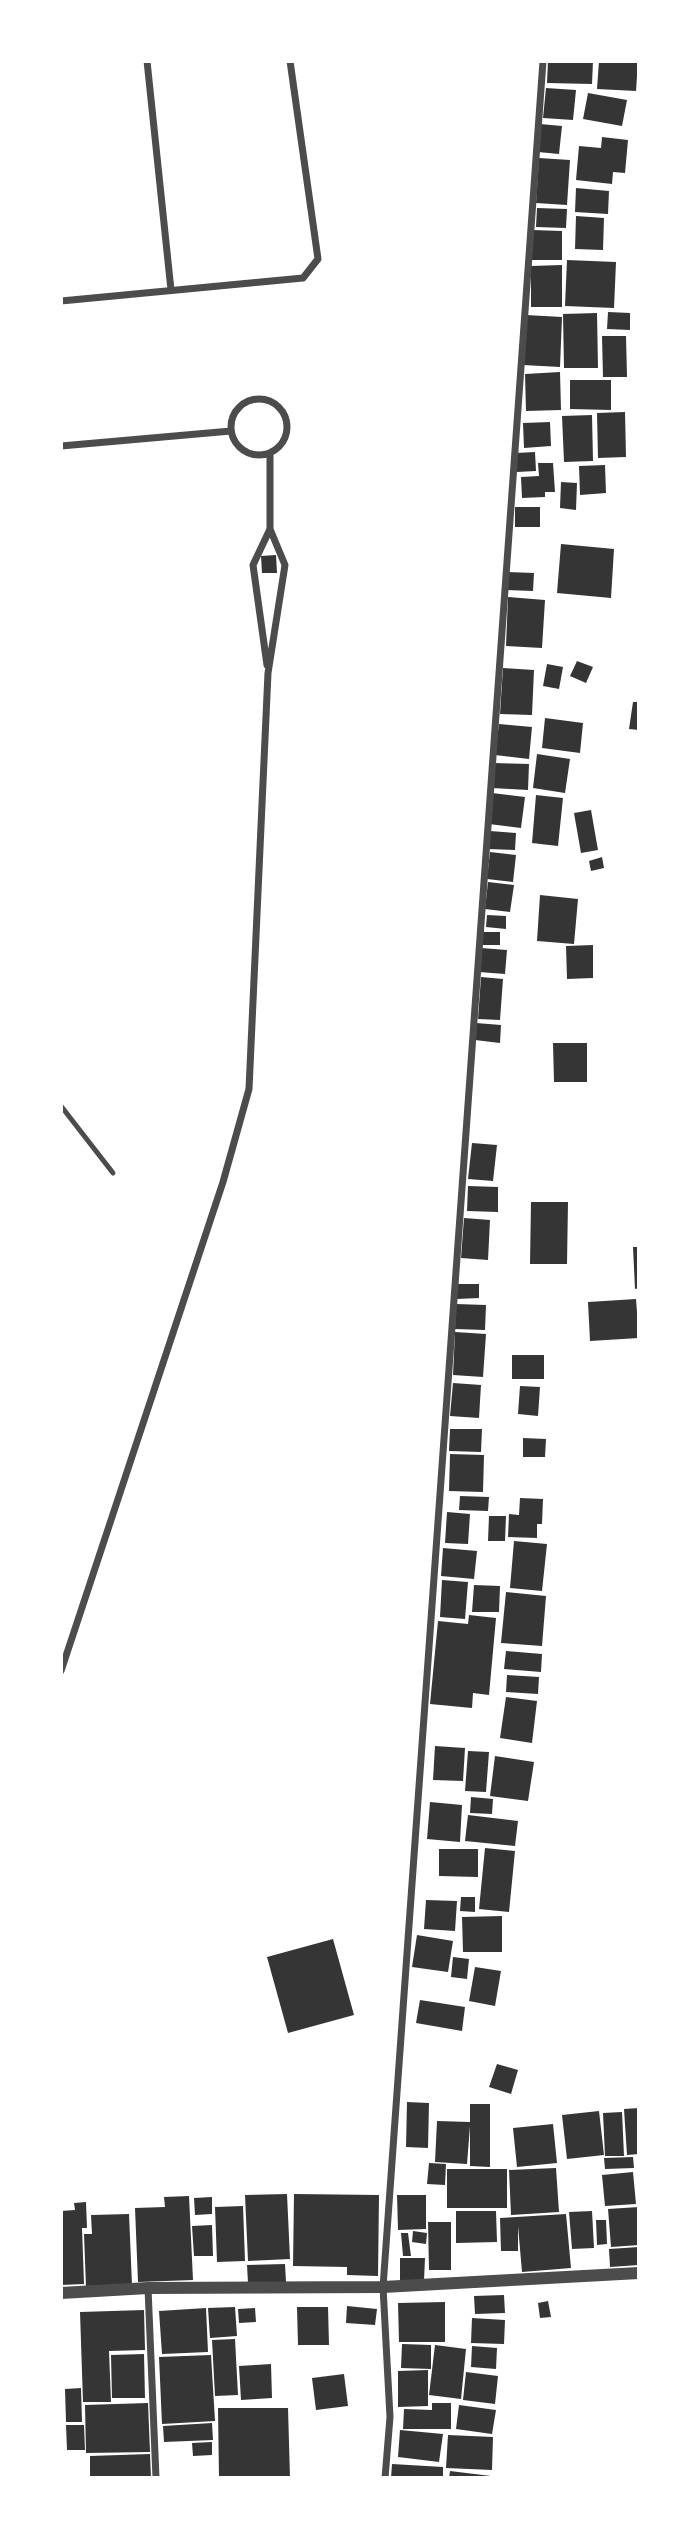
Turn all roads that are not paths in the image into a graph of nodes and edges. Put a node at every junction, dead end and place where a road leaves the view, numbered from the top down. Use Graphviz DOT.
graph roads {
  1 [pos="147,61"];
  2 [pos="290,61"];
  3 [pos="543,61"];
  4 [pos="171,290"];
  5 [pos="61,301"];
  6 [pos="231,431"];
  7 [pos="61,446"];
  8 [pos="270,454"];
  9 [pos="270,529"];
  10 [pos="268,673"];
  11 [pos="61,1106"];
  12 [pos="113,1172"];
  13 [pos="61,1671"];
  14 [pos="639,2273"];
  15 [pos="383,2287"];
  16 [pos="148,2288"];
  17 [pos="61,2293"];
  18 [pos="156,2478"];
  19 [pos="385,2478"];
  1 -- 4 [label="street"];
  2 -- 4 [label="street"];
  3 -- 15 [label="street"];
  4 -- 5 [label="street"];
  6 -- 7 [label="street"];
  6 -- 8 [label="street"];
  6 -- 8 [label="street"];
  8 -- 9 [label="street"];
  9 -- 10 [label="street"];
  9 -- 10 [label="street"];
  10 -- 13 [label="street"];
  11 -- 12 [label="lane"];
  14 -- 15 [label="street"];
  15 -- 16 [label="street"];
  15 -- 19 [label="street"];
  16 -- 17 [label="street"];
  16 -- 18 [label="street"];
}
